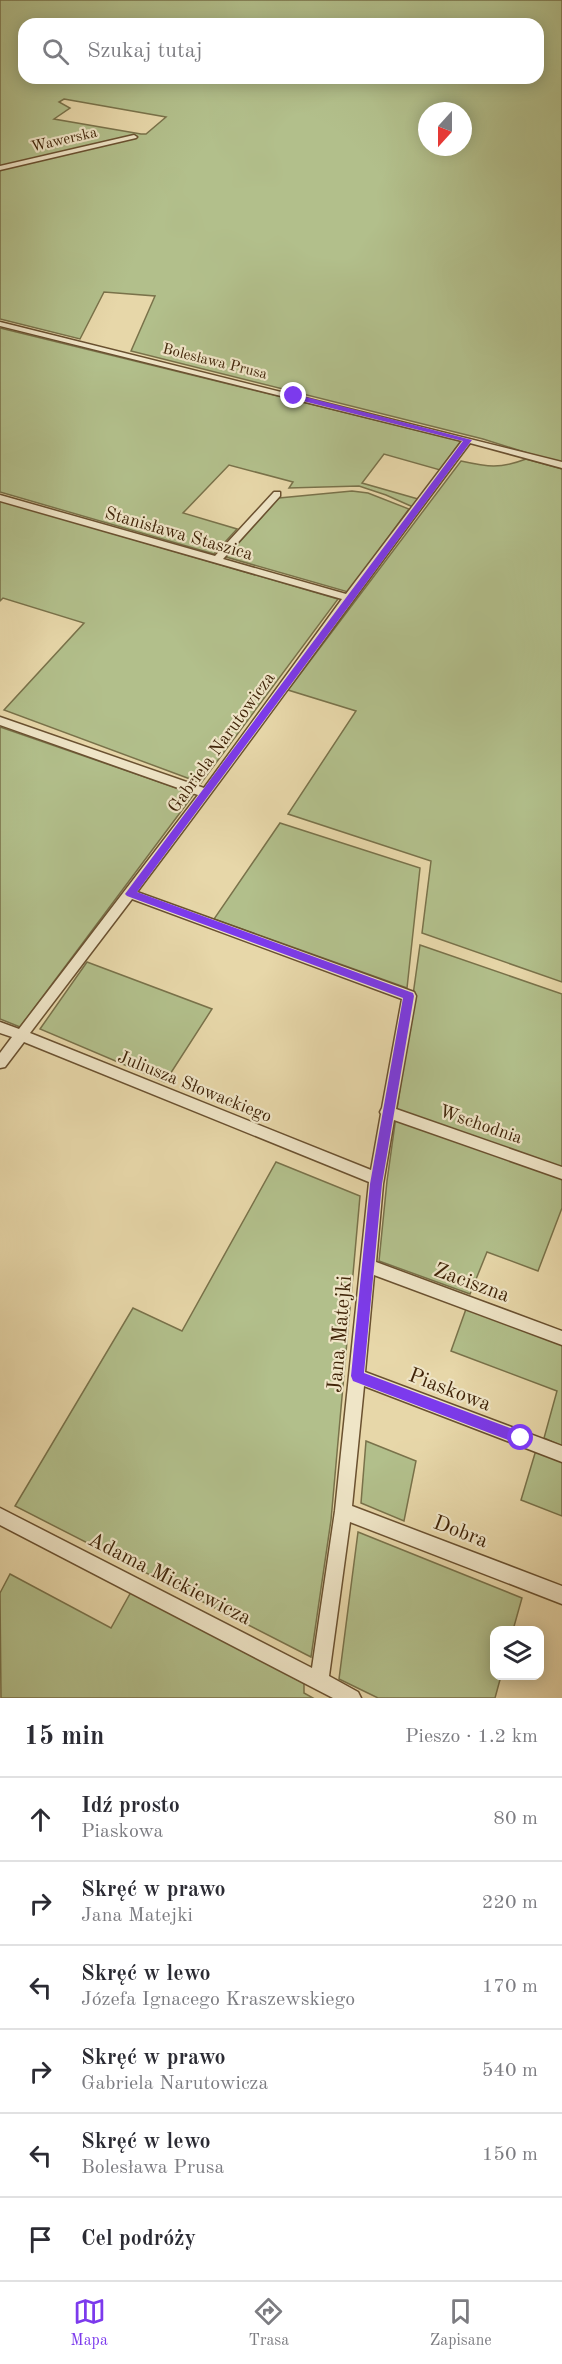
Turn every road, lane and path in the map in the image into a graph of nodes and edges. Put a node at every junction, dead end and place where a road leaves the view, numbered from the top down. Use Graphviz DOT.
graph roads {
  1 [pos="134,137"];
  2 [pos="0,168"];
  3 [pos="0,324"];
  4 [pos="468,440"];
  5 [pos="562,465"];
  6 [pos="277,494"];
  7 [pos="0,498"];
  8 [pos="216,561"];
  9 [pos="349,598"];
  10 [pos="0,721"];
  11 [pos="206,794"];
  12 [pos="130,894"];
  13 [pos="0,1027"];
  14 [pos="21,1035"];
  15 [pos="0,1063"];
  16 [pos="387,1112"];
  17 [pos="562,1173"];
  18 [pos="377,1179"];
  19 [pos="367,1266"];
  20 [pos="562,1338"];
  21 [pos="357,1376"];
  22 [pos="562,1454"];
  23 [pos="343,1511"];
  24 [pos="0,1516"];
  25 [pos="562,1595"];
  26 [pos="319,1681"];
  27 [pos="352,1698"];
  1 -- 2 [label="street, Wawerska"];
  3 -- 4 [label="street, Bolesława Prusa"];
  4 -- 5 [label="street, Bolesława Prusa"];
  4 -- 9 [label="street, Gabriela Narutowicza"];
  6 -- 8 [label="street"];
  7 -- 8 [label="street, Stanisława Staszica"];
  8 -- 9 [label="street, Stanisława Staszica"];
  9 -- 11 [label="street, Gabriela Narutowicza"];
  10 -- 11 [label="street"];
  11 -- 12 [label="street, Gabriela Narutowicza"];
  12 -- 14 [label="street, Gabriela Narutowicza"];
  12 -- 16 [label="street, Jana Matejki"];
  13 -- 14 [label="street, Juliusza Słowackiego"];
  14 -- 15 [label="street, Gabriela Narutowicza"];
  14 -- 18 [label="street, Juliusza Słowackiego"];
  16 -- 17 [label="street, Wschodnia"];
  16 -- 18 [label="street, Jana Matejki"];
  18 -- 19 [label="street, Jana Matejki"];
  19 -- 20 [label="street, Zaciszna"];
  19 -- 21 [label="street, Jana Matejki"];
  21 -- 22 [label="street, Piaskowa"];
  21 -- 23 [label="street, Jana Matejki"];
  23 -- 25 [label="street, Dobra"];
  23 -- 26 [label="street, Jana Matejki"];
  24 -- 26 [label="street, Adama Mickiewicza"];
  26 -- 27 [label="street, Adama Mickiewicza"];
}
